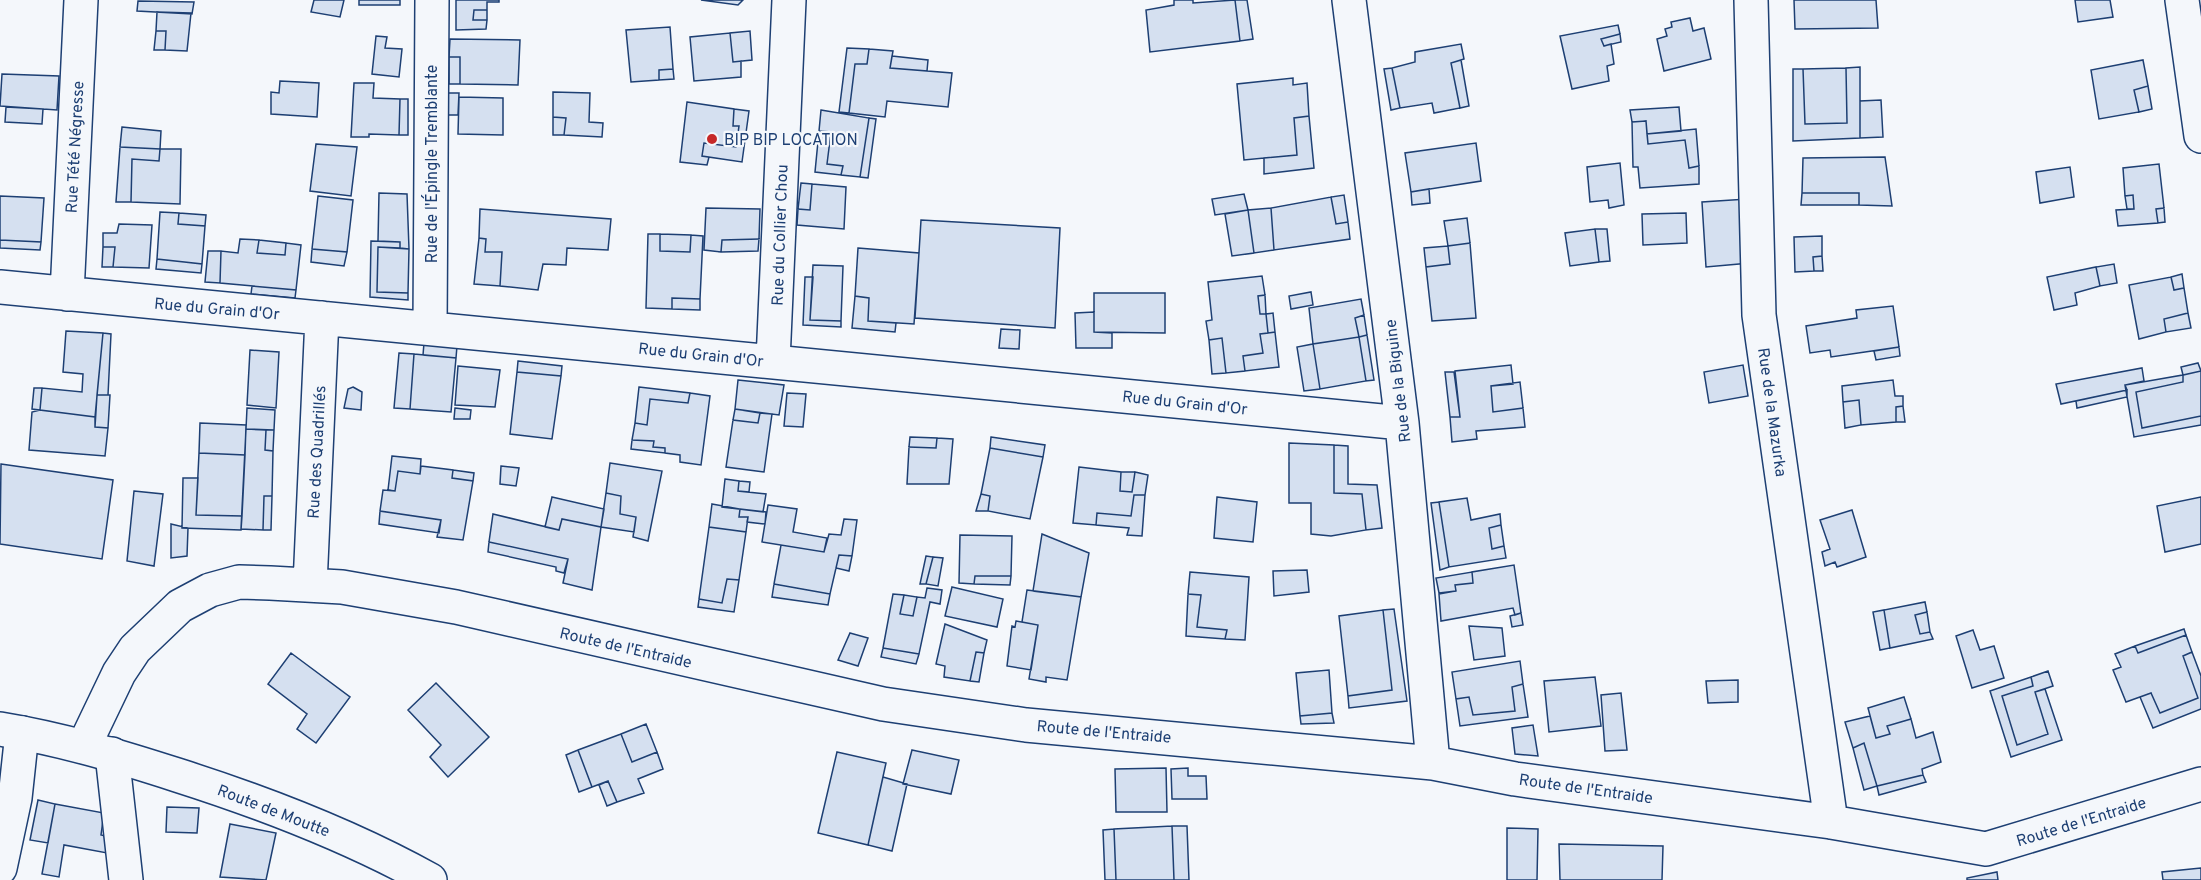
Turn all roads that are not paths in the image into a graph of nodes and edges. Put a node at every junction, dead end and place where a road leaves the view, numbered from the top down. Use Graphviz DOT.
graph roads {
  1 [pos="81,0"];
  2 [pos="432,0"];
  3 [pos="789,0"];
  4 [pos="1349,0"];
  5 [pos="1751,0"];
  6 [pos="2182,0"];
  7 [pos="2201,136"];
  8 [pos="0,287"];
  9 [pos="67,294"];
  10 [pos="322,318"];
  11 [pos="430,328"];
  12 [pos="773,362"];
  13 [pos="1402,423"];
  14 [pos="310,585"];
  15 [pos="11,731"];
  16 [pos="98,750"];
  17 [pos="1433,763"];
  18 [pos="2201,784"];
  19 [pos="1831,822"];
  20 [pos="0,868"];
  21 [pos="126,880"];
  22 [pos="430,880"];
  1 -- 9 [label="street, Rue Tété Négresse"];
  2 -- 11 [label="street, Rue de l'Épingle Tremblante"];
  3 -- 12 [label="street, Rue du Collier Chou"];
  4 -- 13 [label="street, Rue de la Biguine"];
  5 -- 19 [label="street, Rue de la Mazurka"];
  6 -- 7 [label="street"];
  8 -- 9 [label="street, Rue du Grain d'Or"];
  9 -- 10 [label="street, Rue du Grain d'Or"];
  10 -- 11 [label="street, Rue du Grain d'Or"];
  10 -- 14 [label="street, Rue des Quadrillés"];
  11 -- 12 [label="street, Rue du Grain d'Or"];
  12 -- 13 [label="street, Rue du Grain d'Or"];
  13 -- 17 [label="street, Rue de la Biguine"];
  14 -- 16 [label="street, Route de l'Entraide"];
  14 -- 17 [label="street, Route de l'Entraide"];
  15 -- 16 [label="street, Route de Moutte"];
  15 -- 20 [label="street"];
  16 -- 21 [label="street"];
  16 -- 22 [label="street, Route de Moutte"];
  17 -- 19 [label="street, Route de l'Entraide"];
  18 -- 19 [label="street, Route de l'Entraide"];
}
